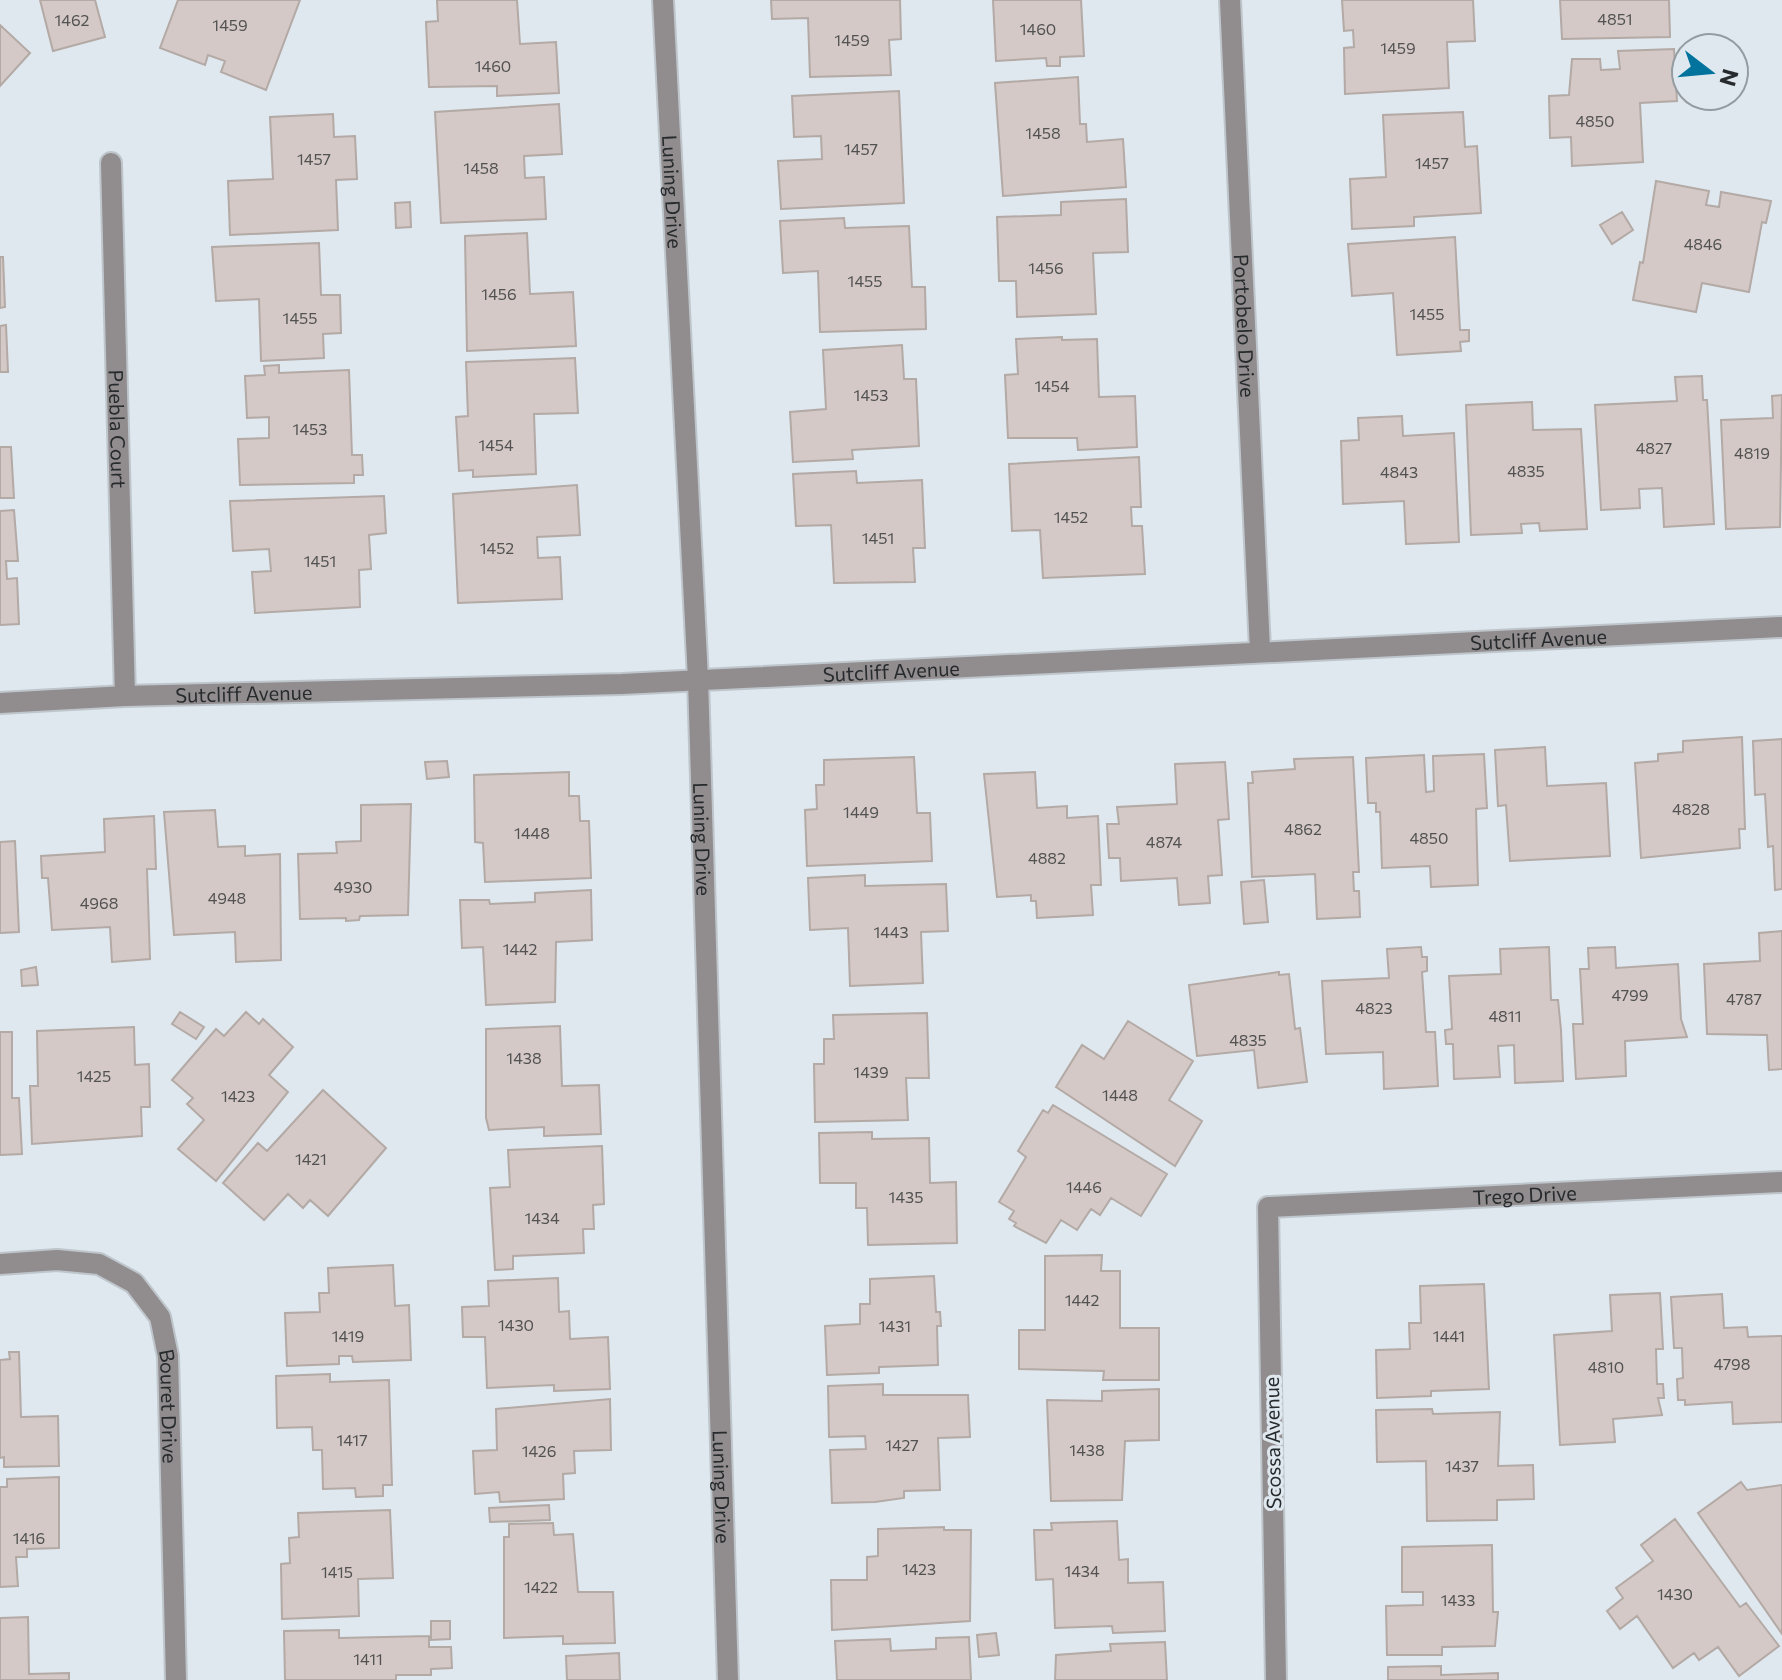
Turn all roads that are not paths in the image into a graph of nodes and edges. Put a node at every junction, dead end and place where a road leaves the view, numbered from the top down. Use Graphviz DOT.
graph roads {
  1 [pos="663,0"];
  2 [pos="1230,0"];
  3 [pos="111,163"];
  4 [pos="1782,627"];
  5 [pos="1260,650"];
  6 [pos="698,679"];
  7 [pos="125,696"];
  8 [pos="0,703"];
  9 [pos="1782,1182"];
  10 [pos="1268,1207"];
  11 [pos="0,1264"];
  12 [pos="176,1680"];
  13 [pos="728,1680"];
  14 [pos="1276,1680"];
  1 -- 6 [label="street, Luning Drive"];
  2 -- 5 [label="street, Portobelo Drive"];
  3 -- 7 [label="street, Puebla Court"];
  4 -- 5 [label="street, Sutcliff Avenue"];
  5 -- 6 [label="street, Sutcliff Avenue"];
  6 -- 7 [label="street, Sutcliff Avenue"];
  6 -- 13 [label="street, Luning Drive"];
  7 -- 8 [label="street, Sutcliff Avenue"];
  9 -- 10 [label="street, Trego Drive"];
  10 -- 14 [label="street, Scossa Avenue"];
  11 -- 12 [label="street, Bouret Drive"];
}
